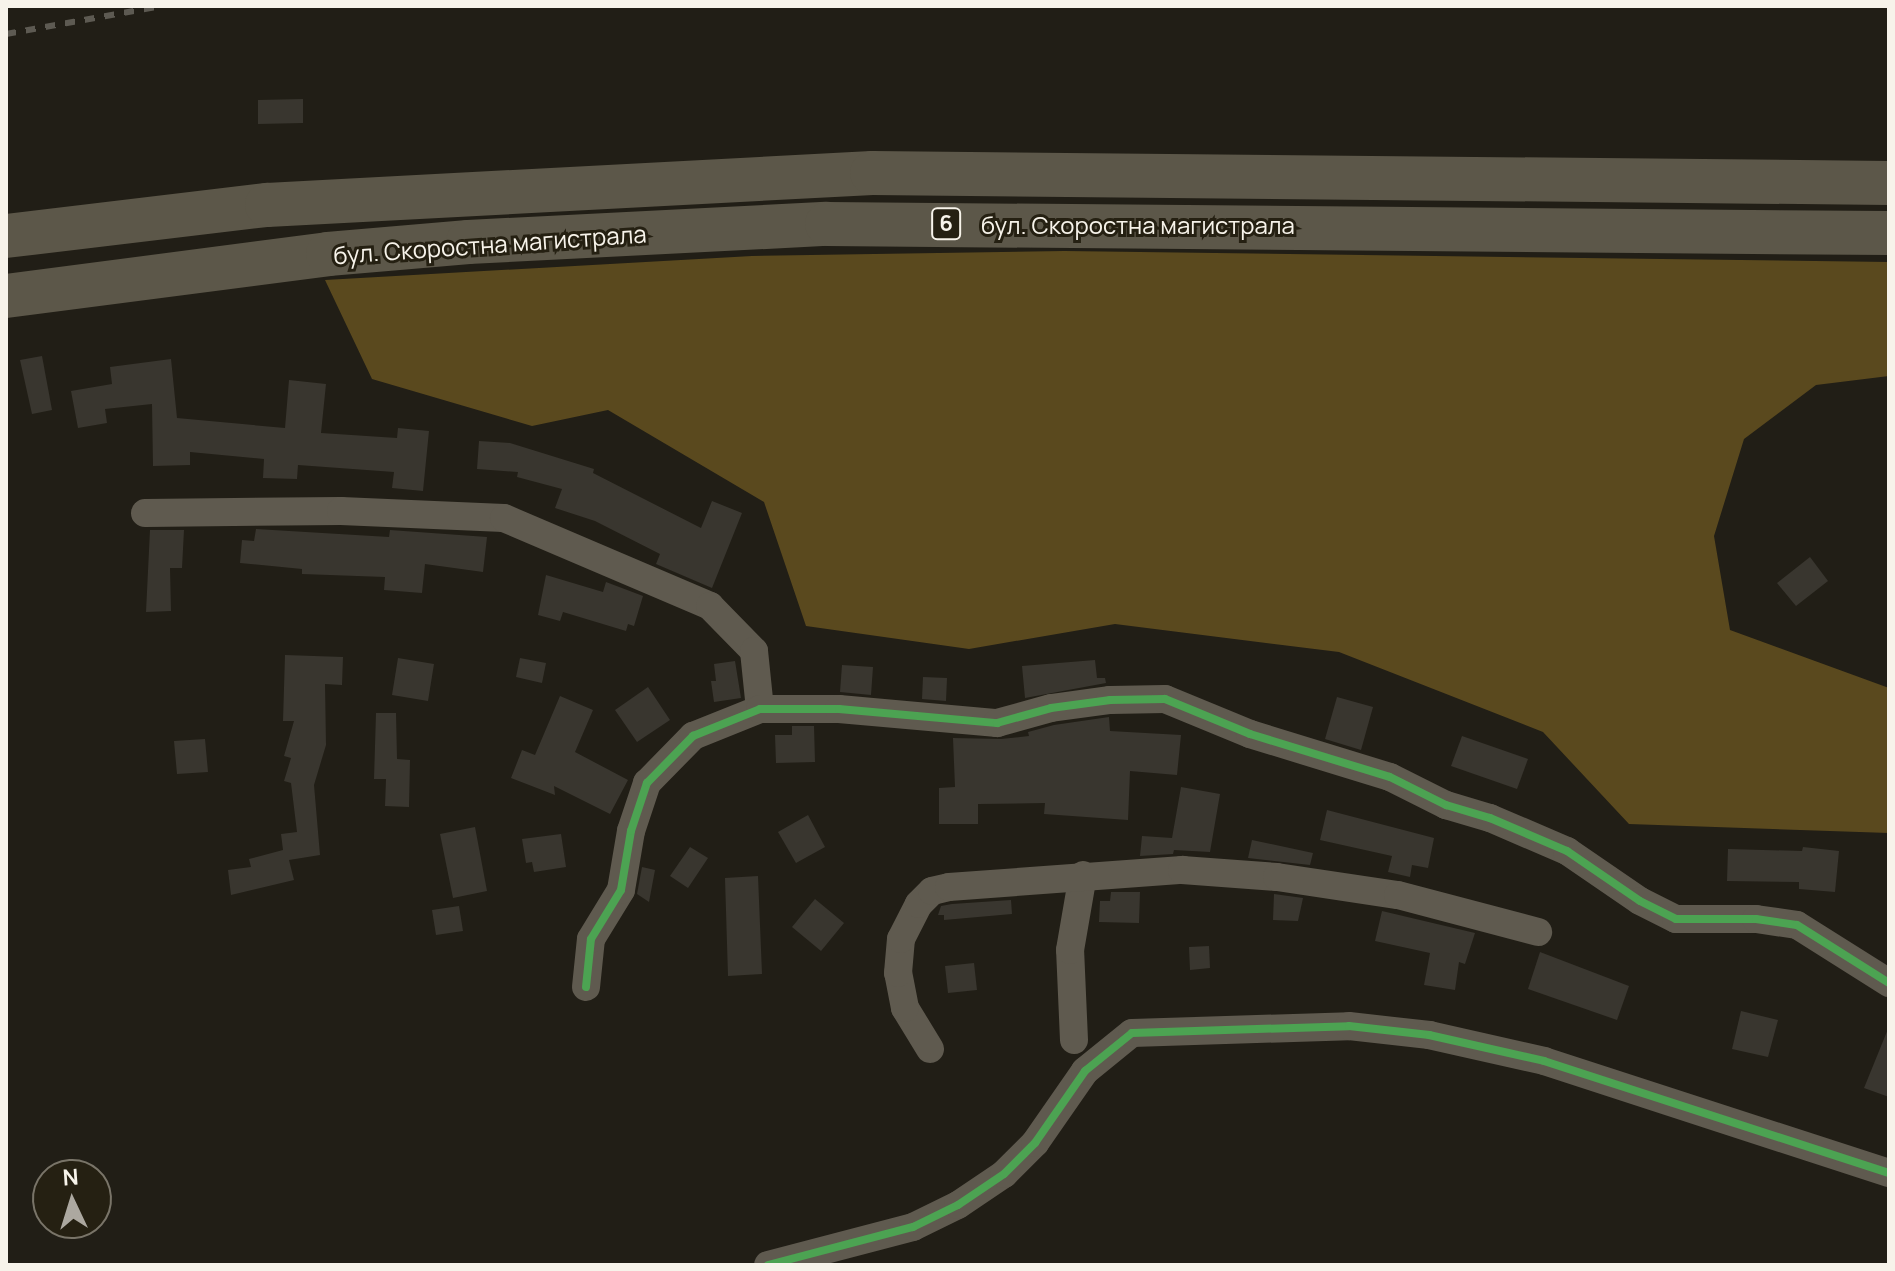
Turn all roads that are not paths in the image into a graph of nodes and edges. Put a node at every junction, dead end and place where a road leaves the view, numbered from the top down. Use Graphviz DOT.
graph roads {
  1 [pos="1889,183"];
  2 [pos="1889,233"];
  3 [pos="6,236"];
  4 [pos="6,296"];
  5 [pos="145,513"];
  6 [pos="760,709"];
  7 [pos="1083,875"];
  8 [pos="1538,932"];
  9 [pos="1889,983"];
  10 [pos="586,987"];
  11 [pos="1074,1040"];
  12 [pos="930,1049"];
  13 [pos="1889,1173"];
  14 [pos="768,1265"];
  1 -- 3 [label="highway, бул. Скоростна магистрала / 6"];
  2 -- 4 [label="highway, бул. Скоростна магистрала / 6"];
  5 -- 6 [label="street"];
  6 -- 9 [label="street"];
  6 -- 10 [label="street"];
  7 -- 8 [label="street"];
  7 -- 11 [label="street"];
  7 -- 12 [label="street"];
  13 -- 14 [label="street"];
}
